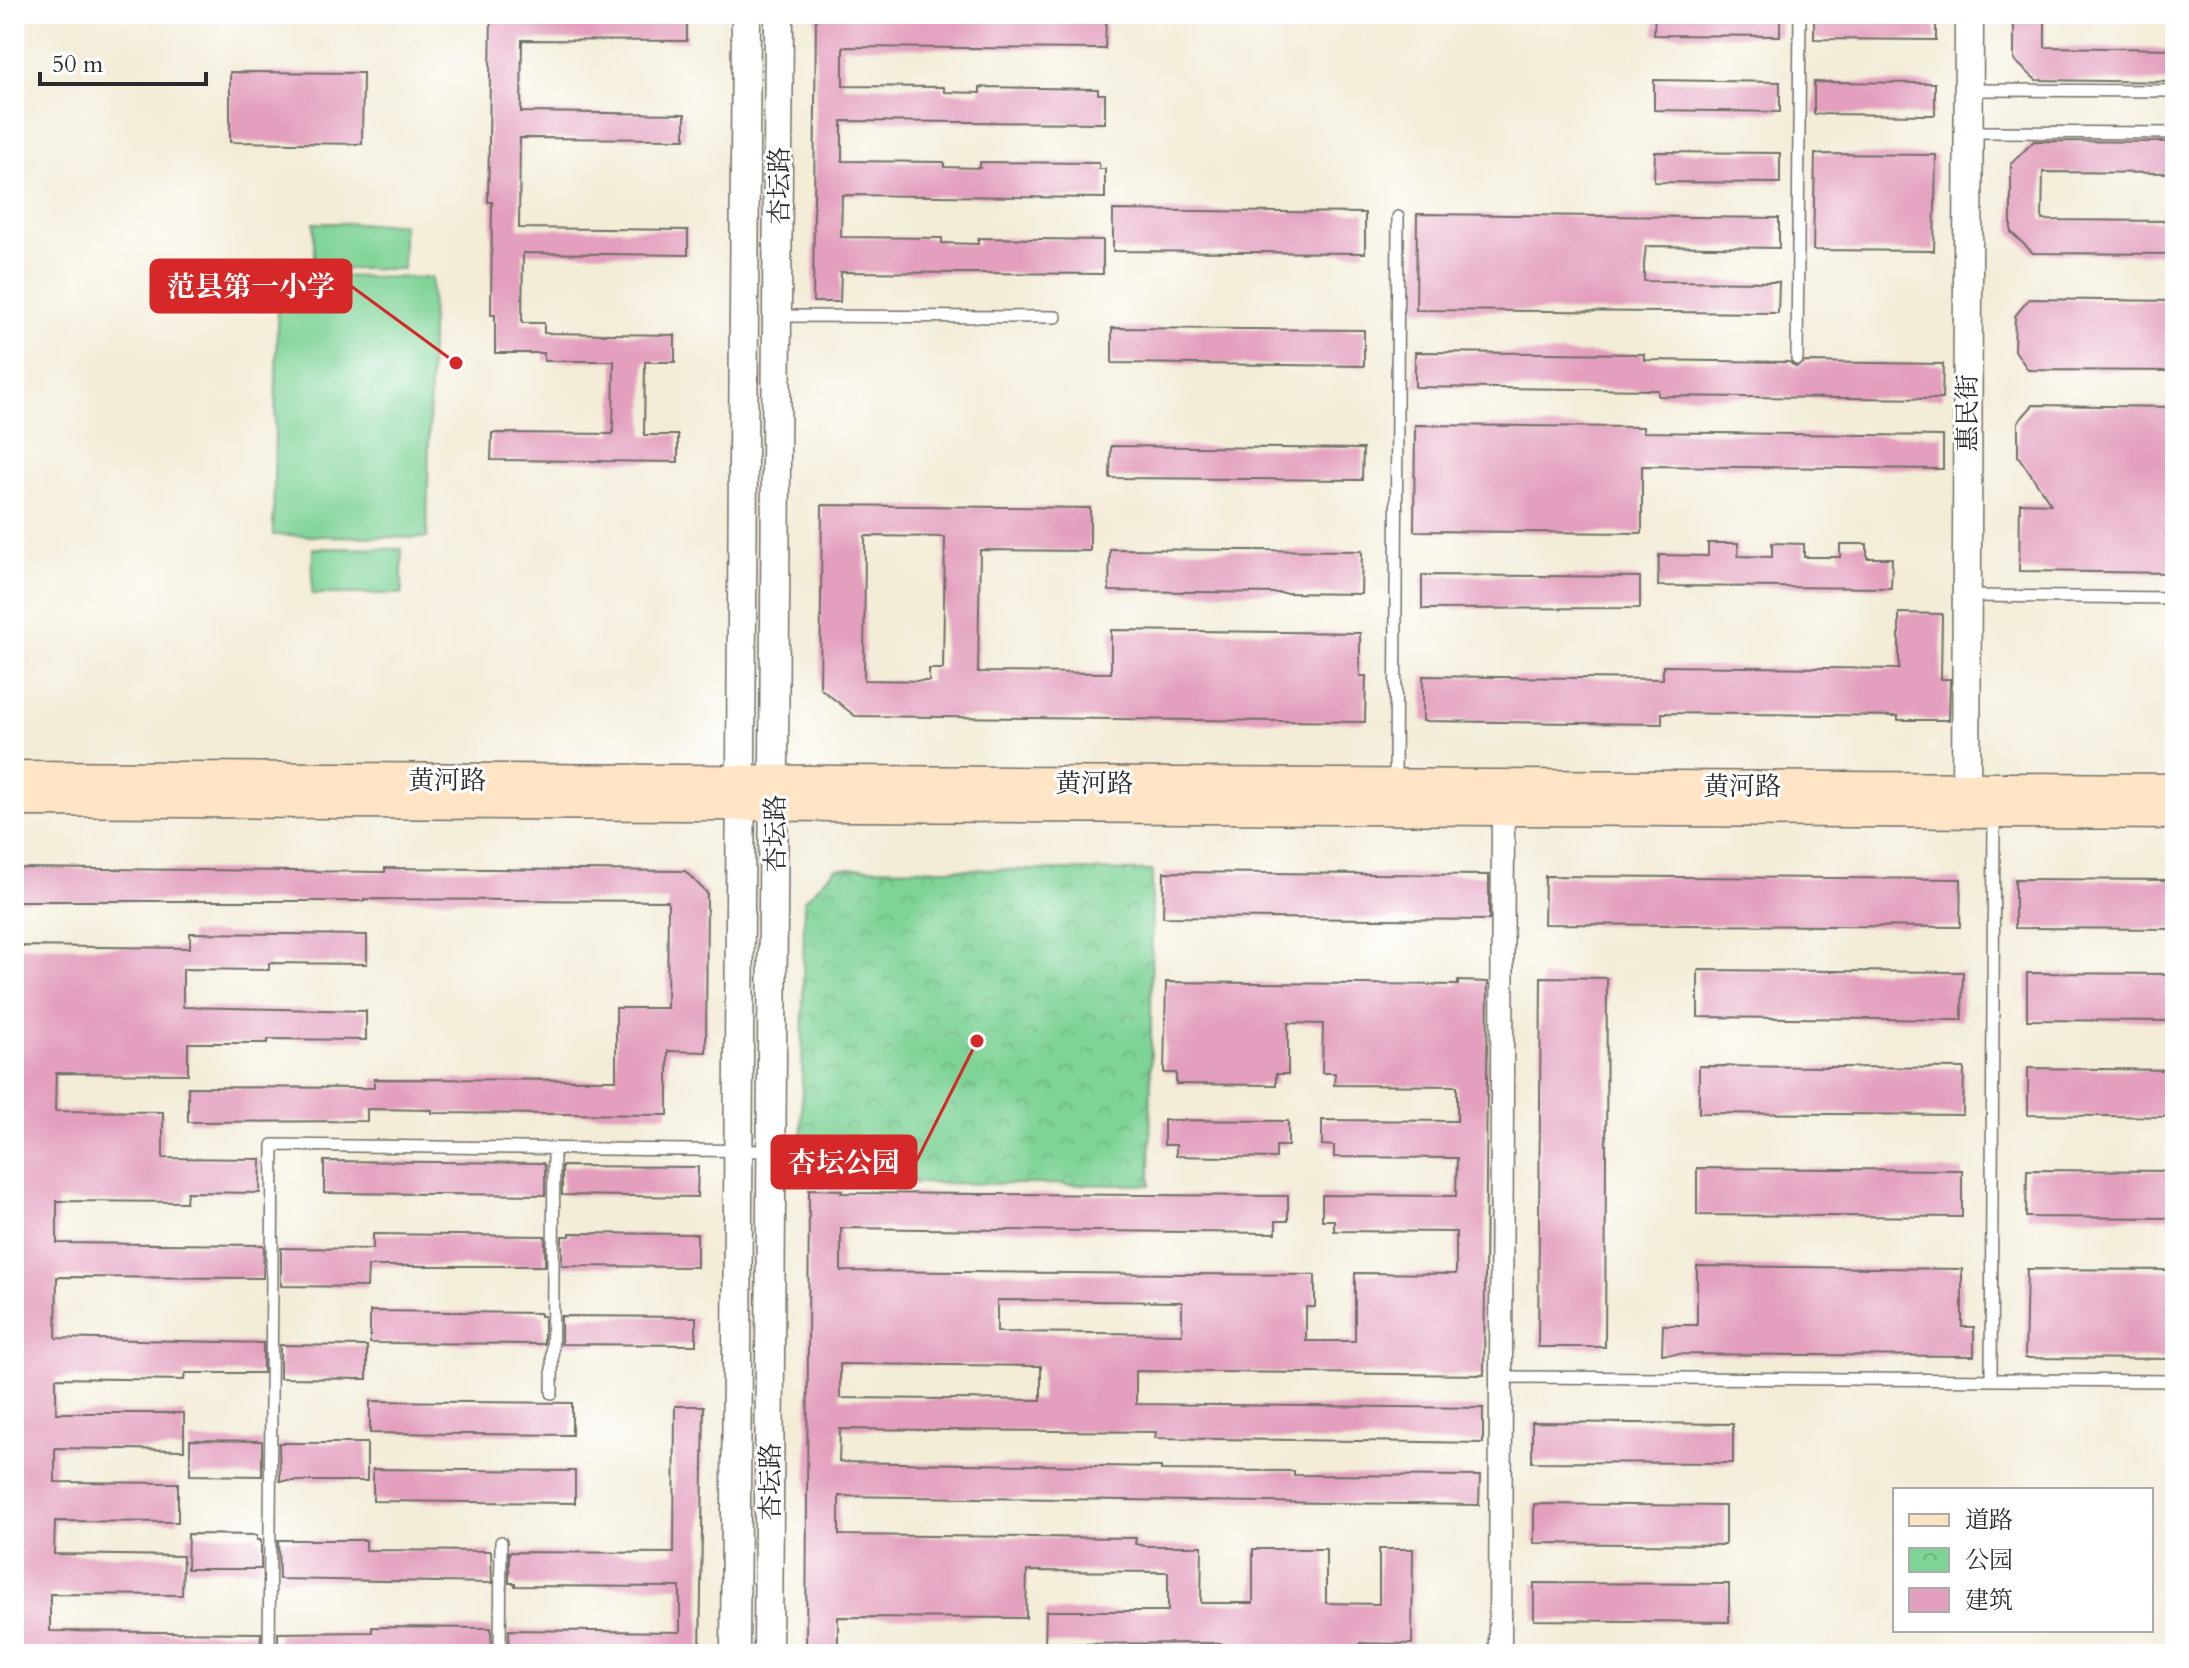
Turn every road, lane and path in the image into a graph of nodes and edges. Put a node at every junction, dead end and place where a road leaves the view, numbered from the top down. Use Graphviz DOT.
graph roads {
  1 [pos="746,14"];
  2 [pos="779,14"];
  3 [pos="1800,14"];
  4 [pos="1969,14"];
  5 [pos="1968,90"];
  6 [pos="2175,91"];
  7 [pos="1968,132"];
  8 [pos="2175,133"];
  9 [pos="1398,217"];
  10 [pos="779,316"];
  11 [pos="1056,317"];
  12 [pos="1797,359"];
  13 [pos="1967,596"];
  14 [pos="2175,598"];
  15 [pos="14,776"];
  16 [pos="1395,784"];
  17 [pos="2175,789"];
  18 [pos="742,794"];
  19 [pos="775,795"];
  20 [pos="14,801"];
  21 [pos="1975,804"];
  22 [pos="1503,810"];
  23 [pos="2175,814"];
  24 [pos="554,1148"];
  25 [pos="739,1150"];
  26 [pos="772,1151"];
  27 [pos="1501,1377"];
  28 [pos="1991,1380"];
  29 [pos="2175,1381"];
  30 [pos="552,1393"];
  31 [pos="501,1542"];
  32 [pos="269,1654"];
  33 [pos="500,1654"];
  34 [pos="735,1654"];
  35 [pos="768,1654"];
  36 [pos="1500,1654"];
  1 -- 18 [label="street, 杏坛路"];
  2 -- 10 [label="street, 杏坛路"];
  3 -- 12 [label="lane"];
  4 -- 5 [label="street, 惠民街"];
  5 -- 6 [label="lane"];
  5 -- 7 [label="street, 惠民街"];
  7 -- 8 [label="lane"];
  7 -- 13 [label="street, 惠民街"];
  9 -- 16 [label="lane"];
  10 -- 11 [label="lane"];
  10 -- 19 [label="street, 杏坛路"];
  13 -- 14 [label="lane"];
  13 -- 21 [label="street, 惠民街"];
  15 -- 18 [label="main road, 黄河路"];
  16 -- 19 [label="main road, 黄河路"];
  16 -- 21 [label="main road, 黄河路"];
  17 -- 21 [label="main road, 黄河路"];
  18 -- 19 [label="main road, 黄河路"];
  18 -- 20 [label="main road, 黄河路"];
  18 -- 25 [label="street, 杏坛路"];
  19 -- 22 [label="main road, 黄河路"];
  19 -- 26 [label="street, 杏坛路"];
  21 -- 22 [label="main road, 黄河路"];
  21 -- 23 [label="main road, 黄河路"];
  21 -- 28 [label="lane"];
  22 -- 27 [label="street"];
  24 -- 25 [label="lane"];
  24 -- 30 [label="lane"];
  24 -- 32 [label="lane"];
  25 -- 26 [label="lane"];
  25 -- 34 [label="street, 杏坛路"];
  26 -- 35 [label="street, 杏坛路"];
  27 -- 28 [label="lane"];
  27 -- 36 [label="street"];
  28 -- 29 [label="lane"];
  31 -- 33 [label="lane"];
}
